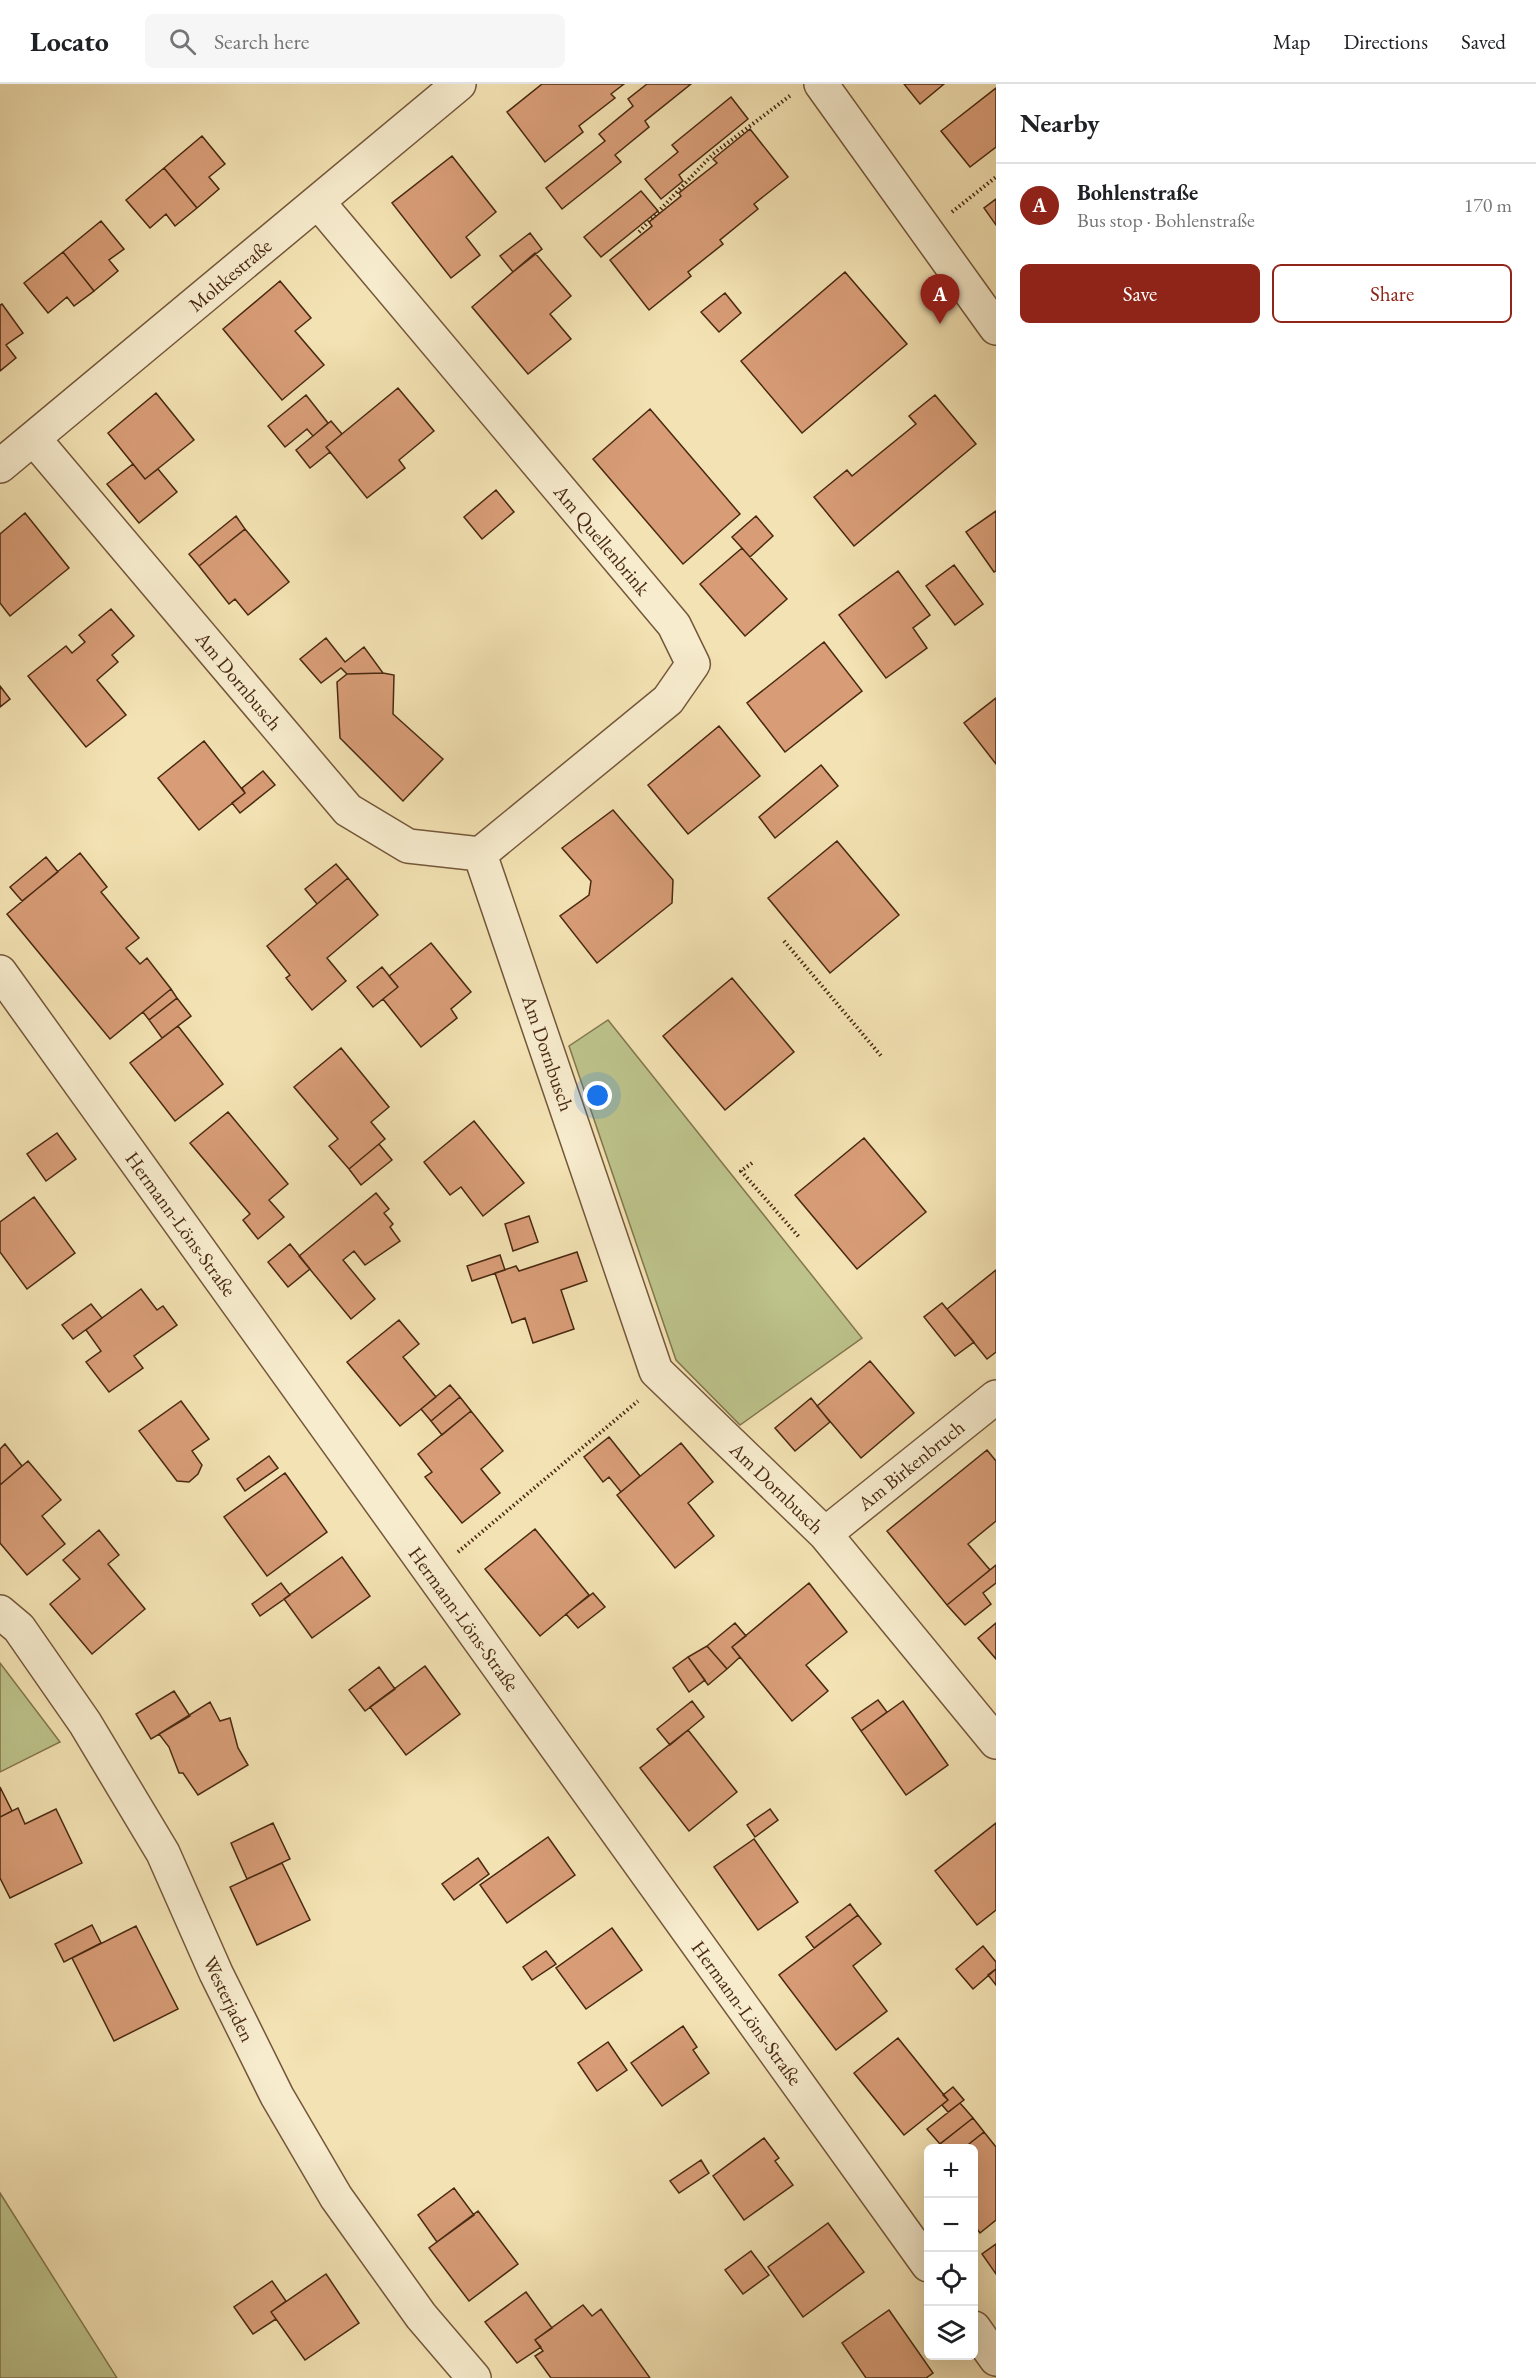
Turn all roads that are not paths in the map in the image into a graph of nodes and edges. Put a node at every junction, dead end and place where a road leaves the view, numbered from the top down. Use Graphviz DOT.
graph roads {
  1 [pos="459,84"];
  2 [pos="810,87"];
  3 [pos="318,202"];
  4 [pos="996,328"];
  5 [pos="34,438"];
  6 [pos="0,466"];
  7 [pos="480,854"];
  8 [pos="0,972"];
  9 [pos="996,1396"];
  10 [pos="825,1534"];
  11 [pos="0,1612"];
  12 [pos="996,1742"];
  13 [pos="924,2259"];
  14 [pos="978,2334"];
  15 [pos="996,2359"];
  16 [pos="474,2378"];
  1 -- 3 [label="street, Moltkestraße"];
  2 -- 4 [label="street"];
  3 -- 5 [label="street, Moltkestraße"];
  3 -- 7 [label="street, Am Quellenbrink"];
  5 -- 6 [label="street, Moltkestraße"];
  5 -- 7 [label="street, Am Dornbusch"];
  7 -- 10 [label="street, Am Dornbusch"];
  8 -- 13 [label="street, Hermann-Löns-Straße"];
  9 -- 10 [label="street, Am Birkenbruch"];
  10 -- 12 [label="street, Am Dornbusch"];
  11 -- 16 [label="street, Westerjaden"];
  14 -- 15 [label="street"];
}
